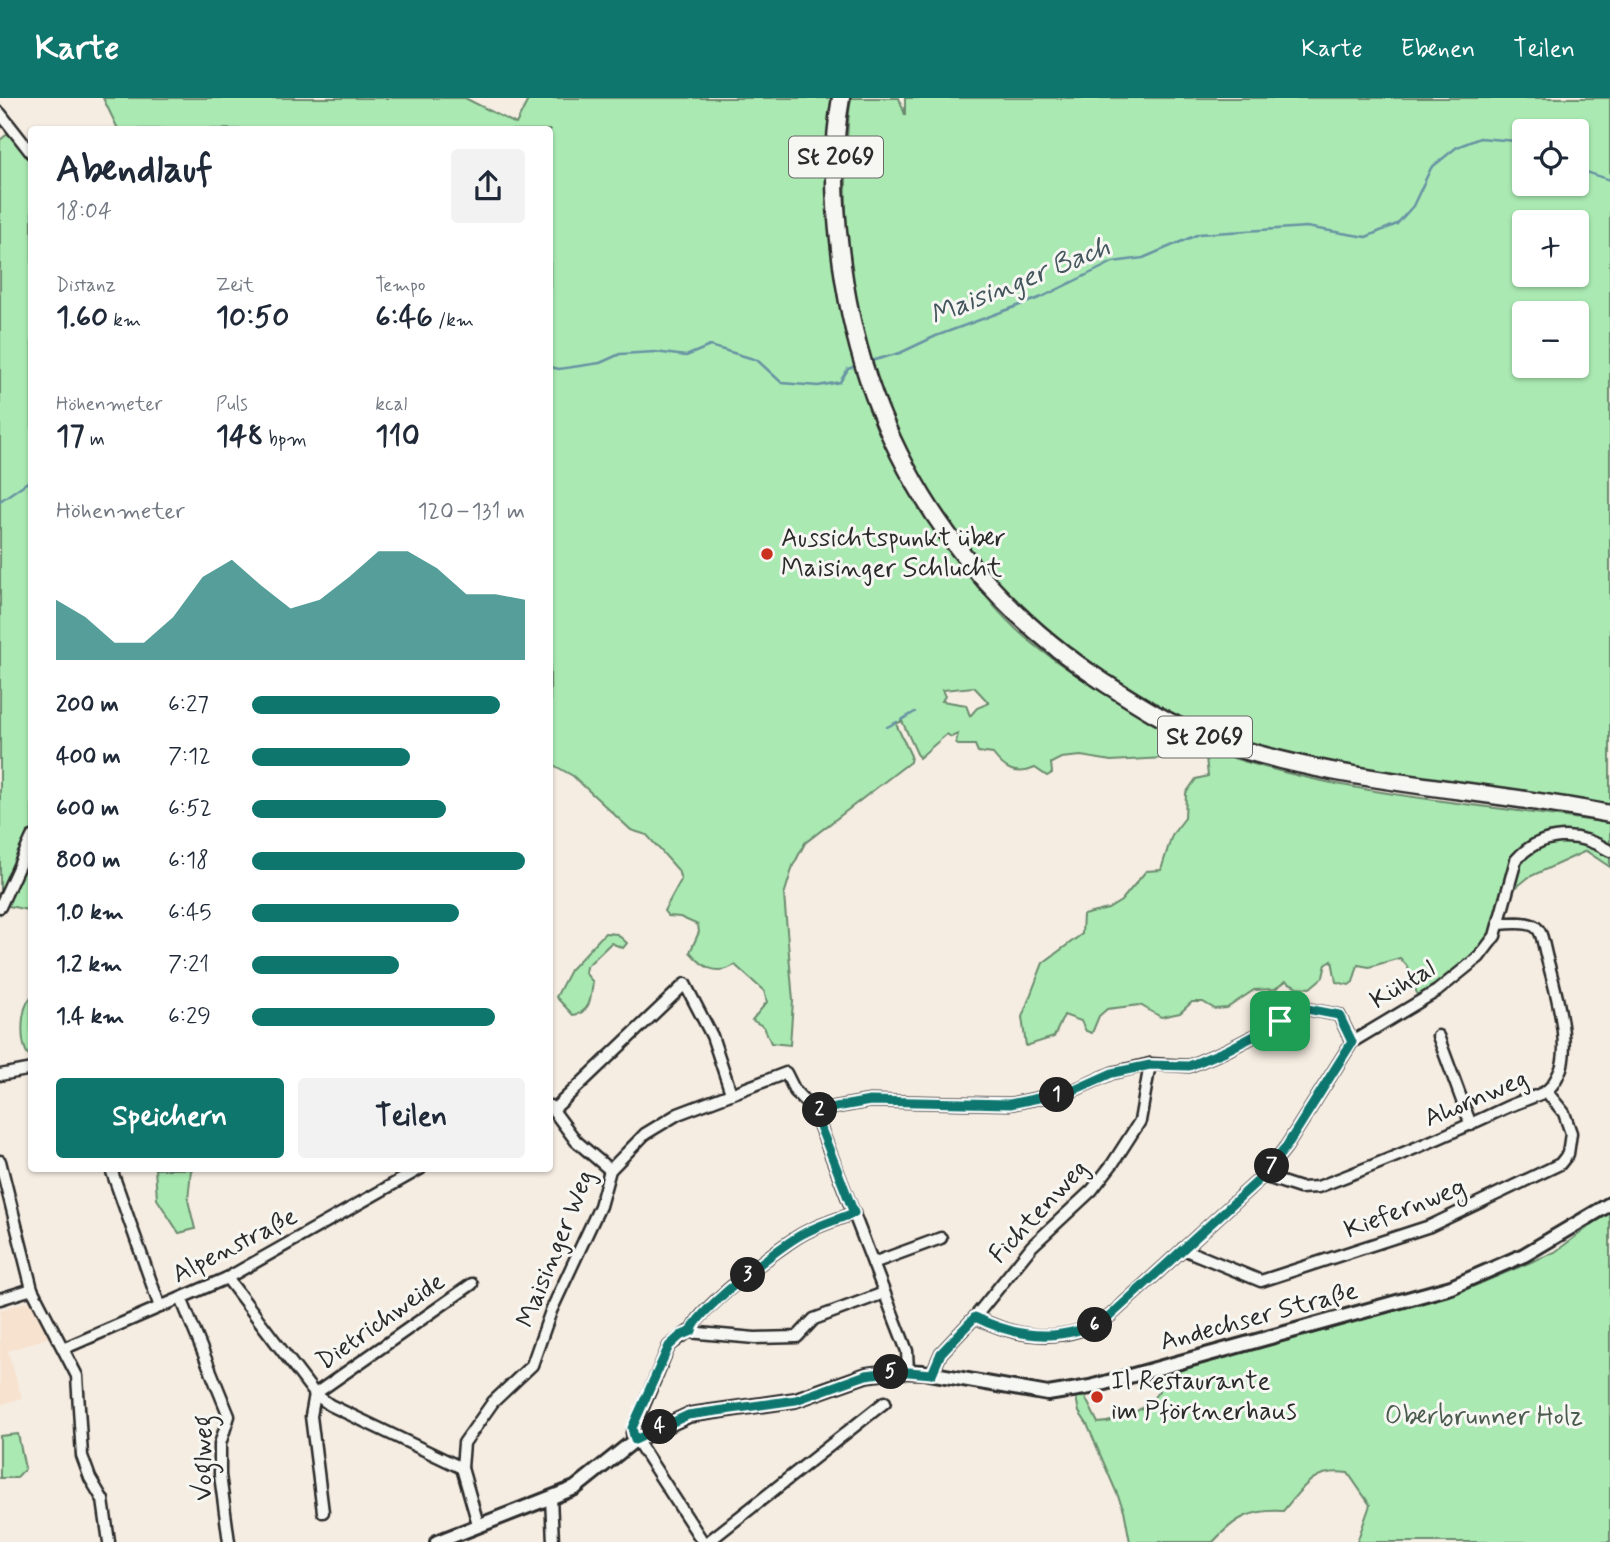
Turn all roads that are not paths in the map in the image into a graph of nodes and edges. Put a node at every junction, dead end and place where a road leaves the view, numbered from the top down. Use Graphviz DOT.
graph roads {
  1 [pos="841,98"];
  2 [pos="0,113"];
  3 [pos="28,149"];
  4 [pos="1610,814"];
  5 [pos="28,846"];
  6 [pos="1610,851"];
  7 [pos="0,907"];
  8 [pos="1499,924"];
  9 [pos="1438,1036"];
  10 [pos="1352,1042"];
  11 [pos="1150,1065"];
  12 [pos="28,1070"];
  13 [pos="0,1075"];
  14 [pos="1546,1091"];
  15 [pos="731,1093"];
  16 [pos="553,1105"];
  17 [pos="553,1110"];
  18 [pos="814,1111"];
  19 [pos="1471,1125"];
  20 [pos="0,1161"];
  21 [pos="610,1170"];
  22 [pos="112,1172"];
  23 [pos="415,1172"];
  24 [pos="1263,1176"];
  25 [pos="5,1201"];
  26 [pos="1610,1204"];
  27 [pos="854,1213"];
  28 [pos="942,1238"];
  29 [pos="1183,1249"];
  30 [pos="873,1264"];
  31 [pos="227,1278"];
  32 [pos="472,1284"];
  33 [pos="32,1289"];
  34 [pos="884,1293"];
  35 [pos="181,1298"];
  36 [pos="0,1299"];
  37 [pos="160,1307"];
  38 [pos="975,1317"];
  39 [pos="692,1331"];
  40 [pos="65,1348"];
  41 [pos="908,1372"];
  42 [pos="932,1374"];
  43 [pos="315,1394"];
  44 [pos="885,1402"];
  45 [pos="635,1440"];
  46 [pos="462,1468"];
  47 [pos="551,1497"];
  48 [pos="323,1511"];
  49 [pos="478,1524"];
  50 [pos="109,1542"];
  51 [pos="229,1542"];
  52 [pos="437,1542"];
  53 [pos="553,1542"];
  54 [pos="705,1542"];
  1 -- 4 [label="main road, St 2069"];
  2 -- 3 [label="street"];
  5 -- 7 [label="street"];
  6 -- 8 [label="street, Kühtal"];
  8 -- 10 [label="street, Kühtal"];
  8 -- 14 [label="street, Ahornweg"];
  9 -- 19 [label="street"];
  10 -- 11 [label="street"];
  10 -- 24 [label="street, Kühtal"];
  11 -- 18 [label="street"];
  11 -- 38 [label="street, Fichtenweg"];
  12 -- 13 [label="street"];
  14 -- 19 [label="street, Ahornweg"];
  14 -- 29 [label="street, Kiefernweg"];
  15 -- 16 [label="street"];
  15 -- 18 [label="street, Maisinger Weg"];
  15 -- 21 [label="street, Maisinger Weg"];
  17 -- 21 [label="street"];
  18 -- 27 [label="street"];
  19 -- 24 [label="street, Ahornweg"];
  20 -- 25 [label="street"];
  21 -- 46 [label="street, Maisinger Weg"];
  22 -- 37 [label="street"];
  23 -- 31 [label="street, Alpenstraße"];
  24 -- 29 [label="street, Kühtal"];
  25 -- 33 [label="street"];
  26 -- 42 [label="street, Andechser Straße"];
  27 -- 30 [label="street"];
  27 -- 39 [label="street"];
  28 -- 30 [label="street"];
  29 -- 38 [label="street, Kühtal"];
  30 -- 34 [label="street"];
  31 -- 35 [label="street, Alpenstraße"];
  31 -- 43 [label="street"];
  32 -- 43 [label="street, Dietrichweide"];
  33 -- 36 [label="street"];
  33 -- 40 [label="street"];
  34 -- 39 [label="street"];
  34 -- 41 [label="street"];
  35 -- 37 [label="street, Alpenstraße"];
  35 -- 51 [label="street, Voglweg"];
  37 -- 40 [label="street, Alpenstraße"];
  38 -- 42 [label="street, Fichtenweg"];
  39 -- 45 [label="street"];
  40 -- 50 [label="street"];
  41 -- 42 [label="street, Andechser Straße"];
  41 -- 45 [label="street, Andechser Straße"];
  43 -- 46 [label="street"];
  43 -- 48 [label="street"];
  44 -- 54 [label="street"];
  45 -- 47 [label="street, Andechser Straße"];
  45 -- 54 [label="street"];
  46 -- 49 [label="street, Maisinger Weg"];
  47 -- 49 [label="street, Andechser Straße"];
  47 -- 53 [label="street"];
  49 -- 52 [label="street, Andechser Straße"];
}
